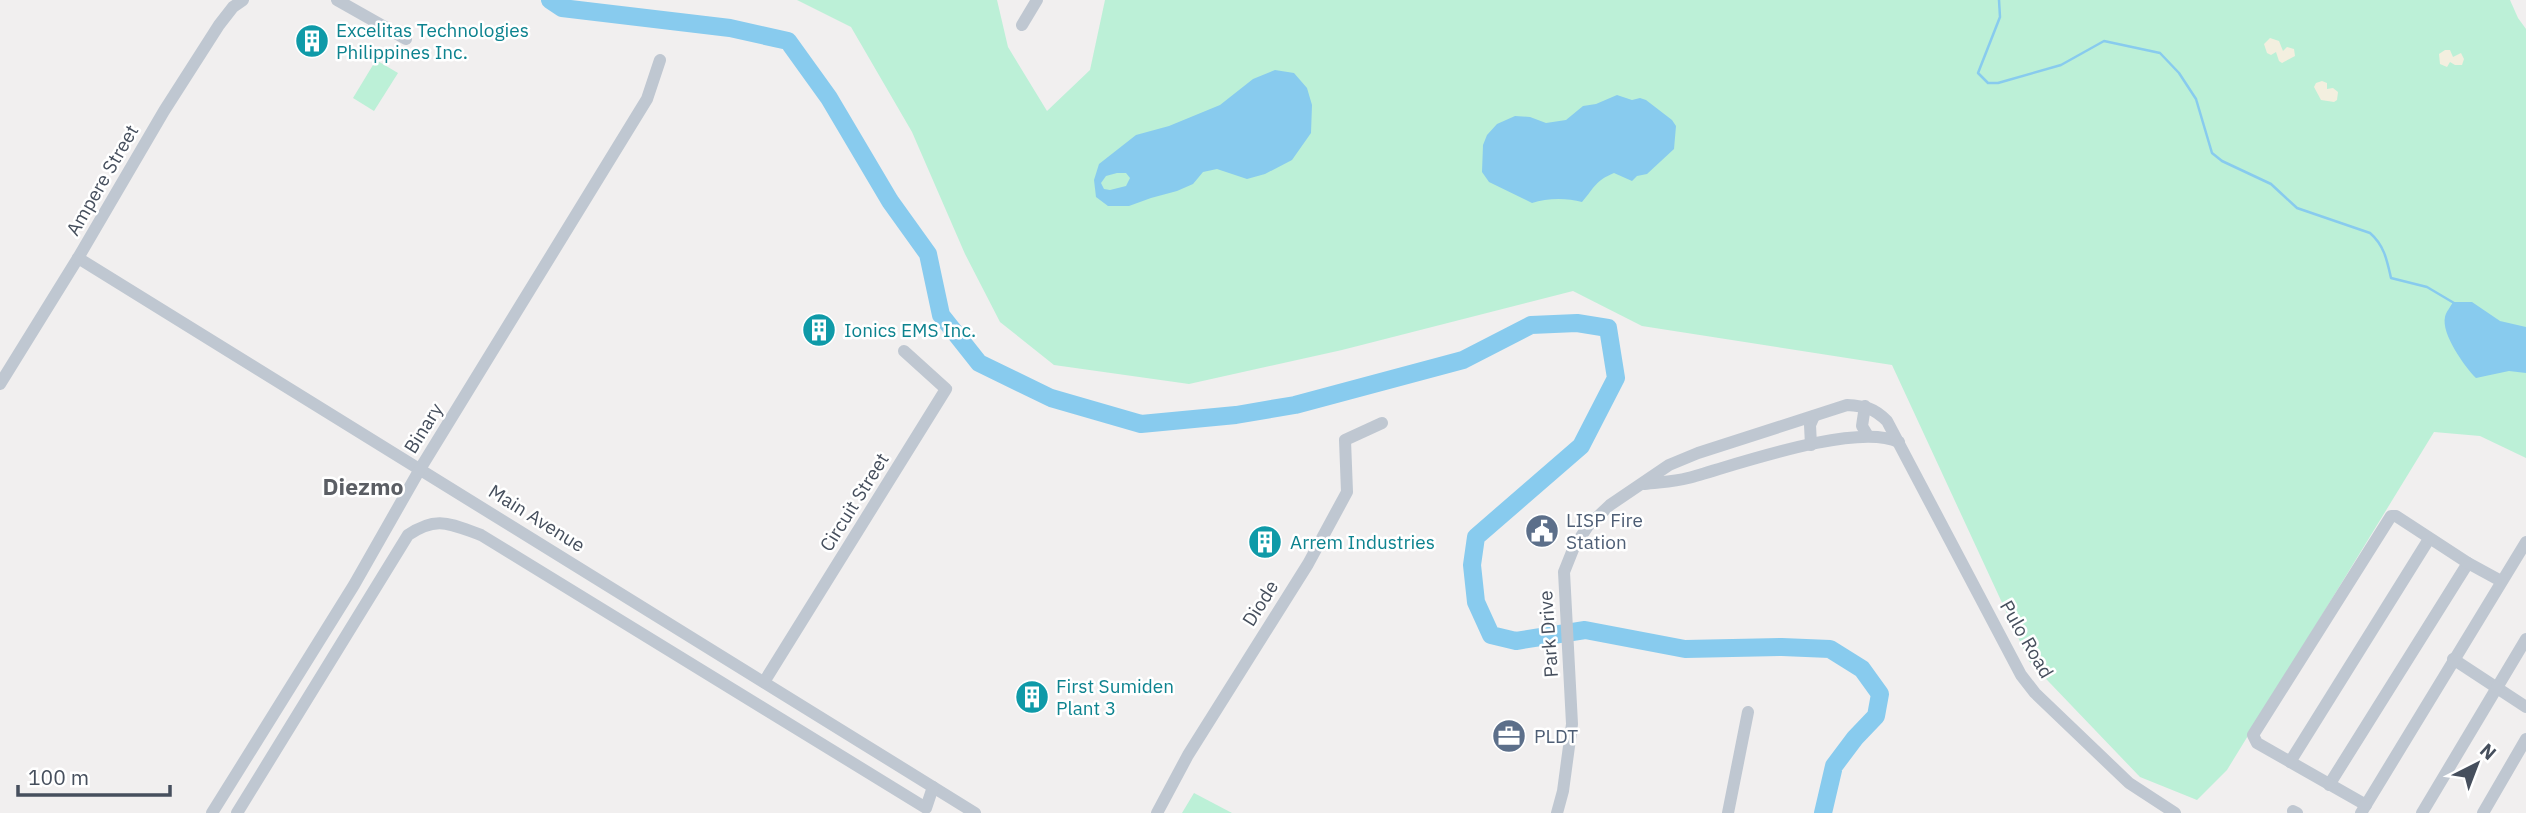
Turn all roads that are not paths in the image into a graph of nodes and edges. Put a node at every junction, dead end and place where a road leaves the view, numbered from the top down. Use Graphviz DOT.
graph roads {
  1 [pos="243,0"];
  2 [pos="337,0"];
  3 [pos="1037,0"];
  4 [pos="1022,25"];
  5 [pos="405,39"];
  6 [pos="660,61"];
  7 [pos="78,258"];
  8 [pos="904,351"];
  9 [pos="0,384"];
  10 [pos="1865,406"];
  11 [pos="1814,416"];
  12 [pos="1382,423"];
  13 [pos="1868,436"];
  14 [pos="1900,442"];
  15 [pos="1811,445"];
  16 [pos="420,469"];
  17 [pos="1642,484"];
  18 [pos="2429,539"];
  19 [pos="2526,542"];
  20 [pos="2468,563"];
  21 [pos="2501,582"];
  22 [pos="2526,639"];
  23 [pos="2453,659"];
  24 [pos="764,682"];
  25 [pos="2496,687"];
  26 [pos="2526,707"];
  27 [pos="1748,712"];
  28 [pos="2526,738"];
  29 [pos="2290,762"];
  30 [pos="2329,785"];
  31 [pos="933,787"];
  32 [pos="2364,809"];
  33 [pos="212,813"];
  34 [pos="237,813"];
  35 [pos="975,813"];
  36 [pos="1157,813"];
  37 [pos="1557,813"];
  38 [pos="1728,813"];
  39 [pos="2175,813"];
  40 [pos="2422,813"];
  41 [pos="2483,813"];
  1 -- 7 [label="street, Ampere Street"];
  2 -- 5 [label="street"];
  3 -- 4 [label="street"];
  6 -- 16 [label="street, Binary"];
  7 -- 9 [label="street, Ampere Street"];
  7 -- 16 [label="street, Main Avenue"];
  8 -- 24 [label="street, Circuit Street"];
  10 -- 11 [label="street, Park Drive"];
  10 -- 13 [label="street"];
  10 -- 14 [label="street"];
  11 -- 15 [label="street"];
  11 -- 17 [label="street, Park Drive"];
  12 -- 36 [label="street, Diode"];
  13 -- 14 [label="street, Park Drive"];
  13 -- 15 [label="street, Park Drive"];
  14 -- 39 [label="street, Pulo Road"];
  15 -- 17 [label="street, Park Drive"];
  16 -- 24 [label="street, Main Avenue"];
  16 -- 33 [label="street, Binary"];
  17 -- 37 [label="street, Park Drive"];
  18 -- 20 [label="street"];
  18 -- 29 [label="street"];
  18 -- 29 [label="street"];
  19 -- 21 [label="street"];
  20 -- 21 [label="street"];
  20 -- 30 [label="street"];
  21 -- 23 [label="street"];
  22 -- 25 [label="street"];
  23 -- 25 [label="street"];
  23 -- 32 [label="street"];
  24 -- 31 [label="street, Main Avenue"];
  25 -- 26 [label="street"];
  25 -- 40 [label="street"];
  27 -- 38 [label="street"];
  28 -- 41 [label="street"];
  29 -- 30 [label="street"];
  30 -- 32 [label="street"];
  31 -- 34 [label="street"];
  31 -- 35 [label="street, Main Avenue"];
}
